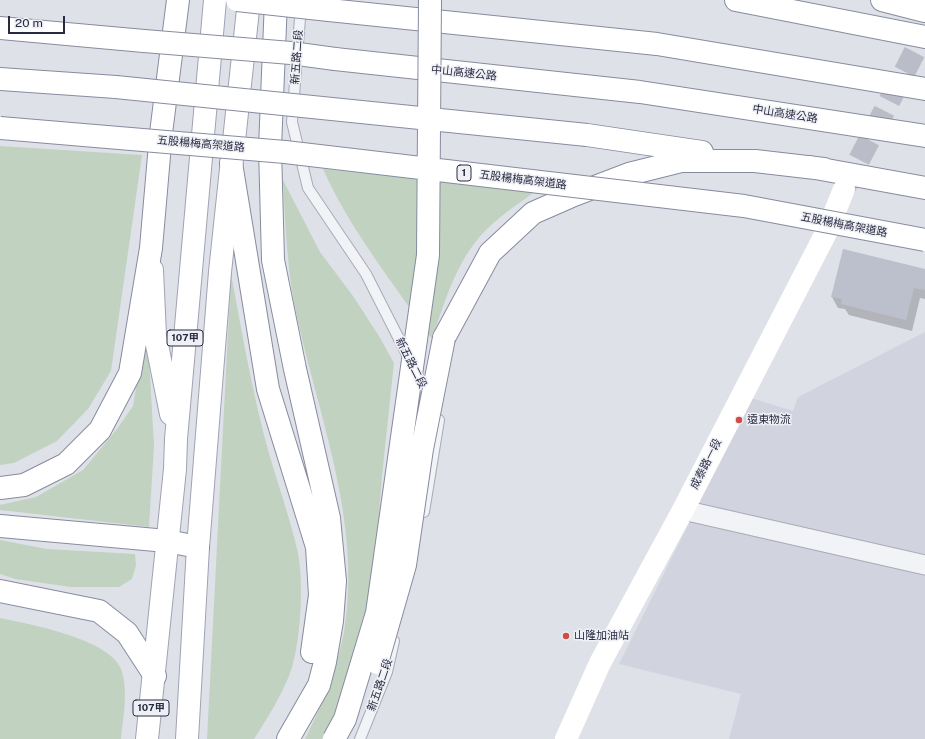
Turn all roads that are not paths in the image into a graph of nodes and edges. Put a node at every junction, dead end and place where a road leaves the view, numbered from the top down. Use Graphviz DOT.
graph roads {
  1 [pos="178,0"];
  2 [pos="215,0"];
  3 [pos="236,0"];
  4 [pos="249,0"];
  5 [pos="276,0"];
  6 [pos="302,0"];
  7 [pos="430,0"];
  8 [pos="736,0"];
  9 [pos="765,0"];
  10 [pos="776,0"];
  11 [pos="882,0"];
  12 [pos="925,11"];
  13 [pos="848,22"];
  14 [pos="0,28"];
  15 [pos="925,37"];
  16 [pos="0,80"];
  17 [pos="925,89"];
  18 [pos="0,128"];
  19 [pos="925,136"];
  20 [pos="231,163"];
  21 [pos="824,169"];
  22 [pos="925,188"];
  23 [pos="844,189"];
  24 [pos="828,229"];
  25 [pos="925,240"];
  26 [pos="151,248"];
  27 [pos="925,249"];
  28 [pos="176,439"];
  29 [pos="0,488"];
  30 [pos="683,510"];
  31 [pos="0,526"];
  32 [pos="167,541"];
  33 [pos="198,546"];
  34 [pos="925,565"];
  35 [pos="0,591"];
  36 [pos="155,676"];
  37 [pos="293,731"];
  38 [pos="147,739"];
  39 [pos="187,739"];
  40 [pos="334,739"];
  41 [pos="348,739"];
  42 [pos="360,739"];
  43 [pos="566,739"];
  1 -- 26 [label="main road"];
  2 -- 28 [label="main road, 107甲"];
  3 -- 17 [label="main road, bridge"];
  4 -- 20 [label="main road, 107甲"];
  5 -- 37 [label="main road"];
  6 -- 42 [label="lane, 新五路二段"];
  7 -- 40 [label="main road, bridge"];
  8 -- 13 [label="main road"];
  9 -- 13 [label="main road"];
  10 -- 13 [label="main road"];
  11 -- 12 [label="main road"];
  13 -- 15 [label="main road"];
  14 -- 19 [label="main road, 中山高速公路, bridge"];
  16 -- 21 [label="main road, bridge"];
  18 -- 25 [label="main road, 五股楊梅高架道路 / 1, bridge"];
  20 -- 33 [label="main road, 107甲"];
  20 -- 37 [label="main road"];
  21 -- 22 [label="main road"];
  21 -- 41 [label="main road, bridge"];
  23 -- 24 [label="main road, 成泰路一段"];
  24 -- 27 [label="street"];
  24 -- 30 [label="main road, 成泰路一段"];
  26 -- 28 [label="main road"];
  26 -- 29 [label="main road"];
  28 -- 32 [label="main road, 107甲"];
  30 -- 34 [label="street"];
  30 -- 43 [label="main road, 成泰路一段"];
  31 -- 32 [label="main road"];
  32 -- 33 [label="main road"];
  32 -- 36 [label="main road, 107甲"];
  33 -- 39 [label="main road, 107甲"];
  35 -- 36 [label="main road"];
  36 -- 38 [label="main road, 107甲"];
}
